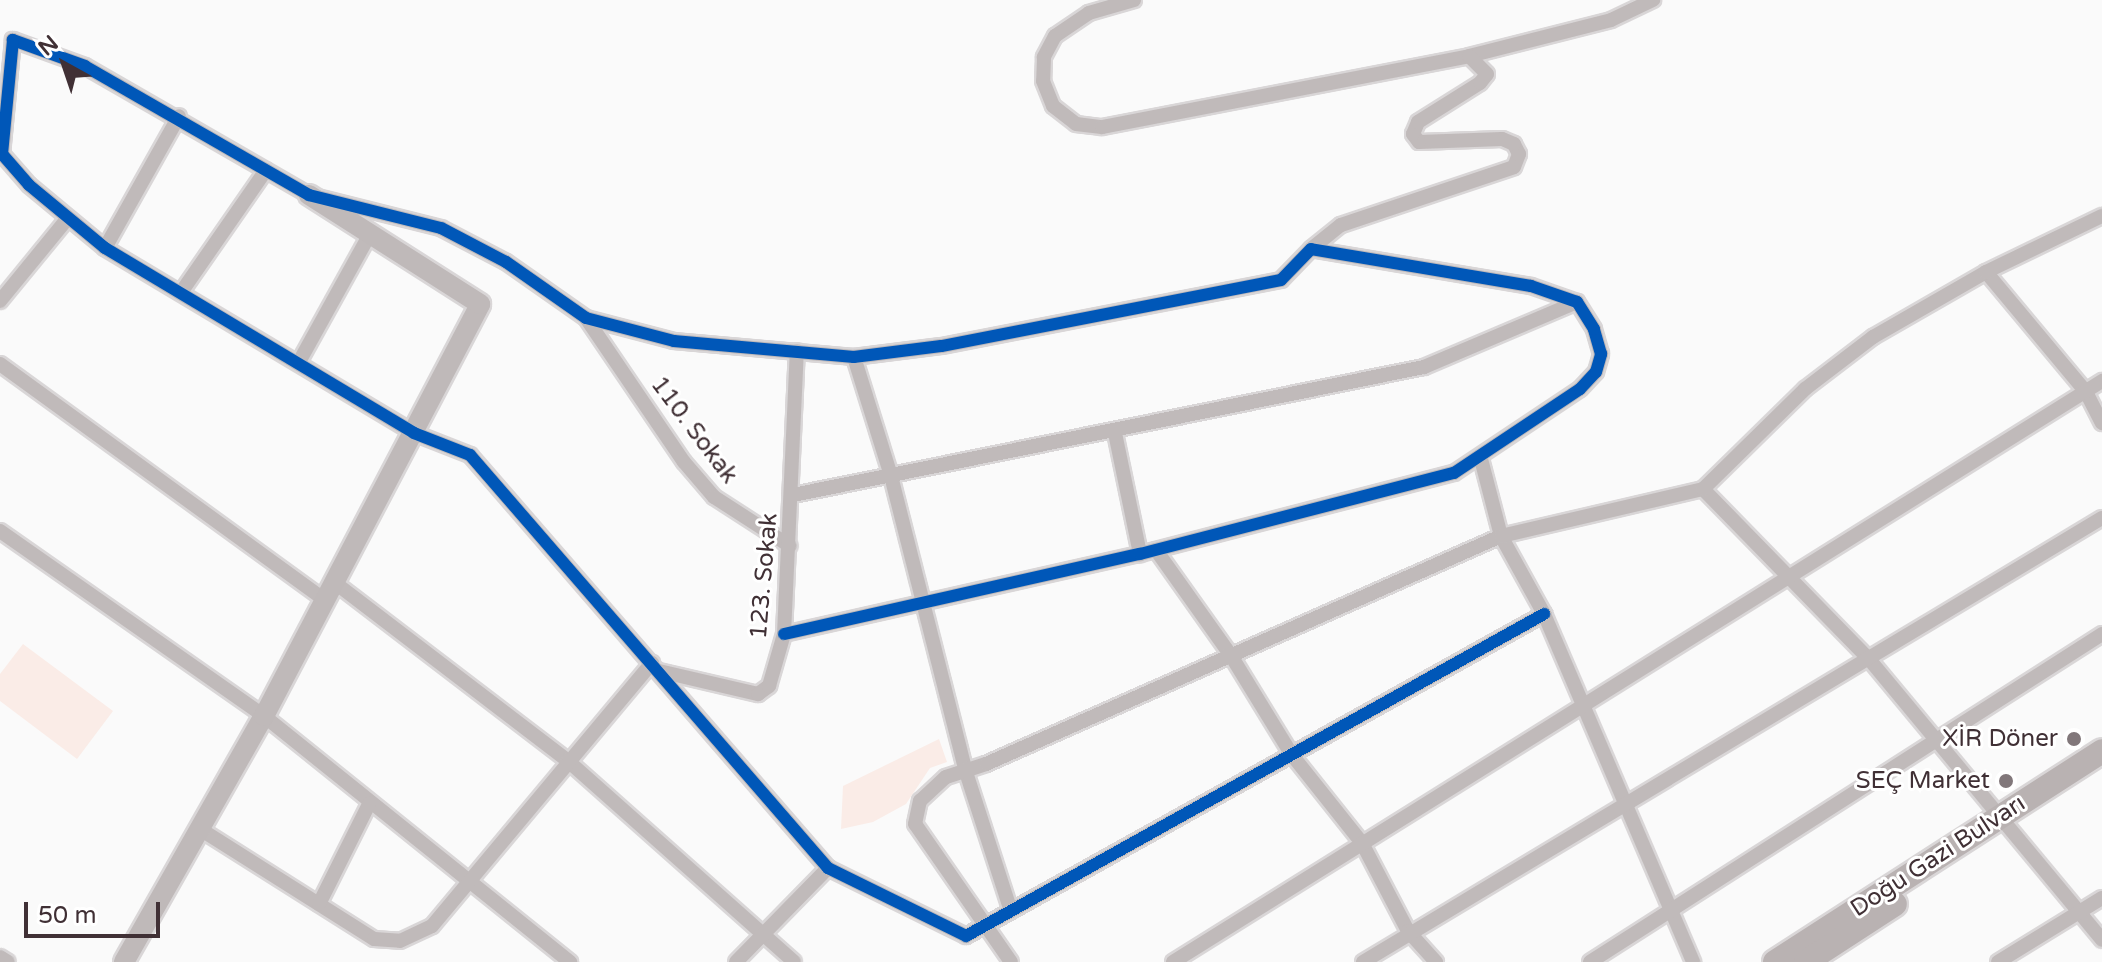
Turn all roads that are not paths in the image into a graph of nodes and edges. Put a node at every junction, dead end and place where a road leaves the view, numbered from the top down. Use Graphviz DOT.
graph roads {
  1 [pos="1134,0"];
  2 [pos="1653,0"];
  3 [pos="1469,56"];
  4 [pos="179,116"];
  5 [pos="1,153"];
  6 [pos="266,170"];
  7 [pos="309,195"];
  8 [pos="2102,216"];
  9 [pos="68,218"];
  10 [pos="370,234"];
  11 [pos="105,248"];
  12 [pos="1311,249"];
  13 [pos="1986,272"];
  14 [pos="182,291"];
  15 [pos="0,301"];
  16 [pos="1577,302"];
  17 [pos="586,318"];
  18 [pos="797,351"];
  19 [pos="854,357"];
  20 [pos="299,362"];
  21 [pos="0,364"];
  22 [pos="2102,381"];
  23 [pos="2086,392"];
  24 [pos="2102,423"];
  25 [pos="414,433"];
  26 [pos="1115,433"];
  27 [pos="1481,459"];
  28 [pos="891,476"];
  29 [pos="1703,489"];
  30 [pos="793,495"];
  31 [pos="2102,518"];
  32 [pos="0,531"];
  33 [pos="1501,536"];
  34 [pos="790,546"];
  35 [pos="1156,550"];
  36 [pos="1140,554"];
  37 [pos="1786,576"];
  38 [pos="329,591"];
  39 [pos="921,605"];
  40 [pos="1544,614"];
  41 [pos="784,634"];
  42 [pos="2102,634"];
  43 [pos="1230,654"];
  44 [pos="1869,659"];
  45 [pos="656,667"];
  46 [pos="1581,708"];
  47 [pos="264,716"];
  48 [pos="1938,741"];
  49 [pos="2102,751"];
  50 [pos="1292,755"];
  51 [pos="568,761"];
  52 [pos="2102,763"];
  53 [pos="965,769"];
  54 [pos="1623,803"];
  55 [pos="369,804"];
  56 [pos="2004,822"];
  57 [pos="200,829"];
  58 [pos="1362,843"];
  59 [pos="828,868"];
  60 [pos="471,881"];
  61 [pos="2102,898"];
  62 [pos="319,904"];
  63 [pos="1011,911"];
  64 [pos="1670,911"];
  65 [pos="2080,911"];
  66 [pos="985,926"];
  67 [pos="1408,931"];
  68 [pos="760,935"];
  69 [pos="2102,940"];
  70 [pos="0,957"];
  71 [pos="8,962"];
  72 [pos="124,962"];
  73 [pos="570,962"];
  74 [pos="736,962"];
  75 [pos="794,962"];
  76 [pos="1011,962"];
  77 [pos="1173,962"];
  78 [pos="1363,962"];
  79 [pos="1436,962"];
  80 [pos="1590,962"];
  81 [pos="1693,962"];
  82 [pos="1775,962"];
  83 [pos="1806,962"];
  84 [pos="1998,962"];
  1 -- 3 [label="street"];
  2 -- 3 [label="street"];
  3 -- 12 [label="street"];
  4 -- 5 [label="street"];
  4 -- 6 [label="street"];
  4 -- 11 [label="street"];
  5 -- 9 [label="street"];
  6 -- 7 [label="street"];
  6 -- 14 [label="street"];
  7 -- 10 [label="street"];
  7 -- 17 [label="street"];
  8 -- 13 [label="street"];
  9 -- 11 [label="street"];
  9 -- 15 [label="street"];
  10 -- 20 [label="street"];
  10 -- 25 [label="street"];
  11 -- 14 [label="street"];
  12 -- 16 [label="street"];
  12 -- 19 [label="street"];
  13 -- 23 [label="street"];
  13 -- 29 [label="street"];
  14 -- 20 [label="street"];
  16 -- 26 [label="street"];
  16 -- 27 [label="street"];
  17 -- 18 [label="street"];
  17 -- 34 [label="street, 110. Sokak"];
  18 -- 19 [label="street"];
  18 -- 30 [label="street, 123. Sokak"];
  19 -- 28 [label="street"];
  20 -- 25 [label="street"];
  21 -- 38 [label="street"];
  22 -- 23 [label="street"];
  23 -- 24 [label="street"];
  23 -- 37 [label="street"];
  25 -- 38 [label="street"];
  25 -- 45 [label="street"];
  26 -- 28 [label="street"];
  26 -- 36 [label="street"];
  27 -- 33 [label="street"];
  27 -- 35 [label="street"];
  28 -- 30 [label="street"];
  28 -- 39 [label="street"];
  29 -- 33 [label="street"];
  29 -- 37 [label="street"];
  30 -- 34 [label="street, 123. Sokak"];
  31 -- 44 [label="street"];
  32 -- 47 [label="street"];
  33 -- 40 [label="street"];
  33 -- 43 [label="street"];
  34 -- 41 [label="street, 123. Sokak"];
  35 -- 36 [label="street"];
  35 -- 43 [label="street"];
  36 -- 39 [label="street"];
  37 -- 44 [label="street"];
  37 -- 46 [label="street"];
  38 -- 47 [label="street"];
  38 -- 51 [label="street"];
  39 -- 41 [label="street"];
  39 -- 53 [label="street"];
  40 -- 46 [label="street"];
  40 -- 50 [label="street"];
  41 -- 45 [label="street, 123. Sokak"];
  42 -- 48 [label="street"];
  43 -- 50 [label="street"];
  43 -- 53 [label="street"];
  44 -- 48 [label="street"];
  44 -- 54 [label="street"];
  45 -- 51 [label="street"];
  45 -- 59 [label="street"];
  46 -- 54 [label="street"];
  46 -- 58 [label="street"];
  47 -- 55 [label="street"];
  47 -- 57 [label="street"];
  48 -- 56 [label="street"];
  48 -- 64 [label="street"];
  49 -- 56 [label="main road, Doğu Gazi Bulvarı"];
  50 -- 58 [label="street"];
  50 -- 63 [label="street"];
  51 -- 60 [label="street"];
  51 -- 68 [label="street"];
  52 -- 56 [label="main road"];
  53 -- 63 [label="street"];
  53 -- 66 [label="street"];
  54 -- 64 [label="street"];
  54 -- 67 [label="street"];
  55 -- 60 [label="street"];
  55 -- 62 [label="street"];
  56 -- 65 [label="street"];
  56 -- 82 [label="main road, Doğu Gazi Bulvarı"];
  56 -- 83 [label="main road"];
  57 -- 62 [label="street"];
  57 -- 72 [label="street"];
  58 -- 67 [label="street"];
  58 -- 77 [label="street"];
  59 -- 66 [label="street"];
  59 -- 68 [label="street"];
  60 -- 62 [label="street"];
  60 -- 73 [label="street"];
  61 -- 65 [label="street"];
  63 -- 66 [label="street"];
  64 -- 80 [label="street"];
  64 -- 81 [label="street"];
  65 -- 69 [label="street"];
  65 -- 84 [label="street"];
  66 -- 76 [label="street"];
  67 -- 78 [label="street"];
  67 -- 79 [label="street"];
  68 -- 74 [label="street"];
  68 -- 75 [label="street"];
  70 -- 71 [label="street"];
}
